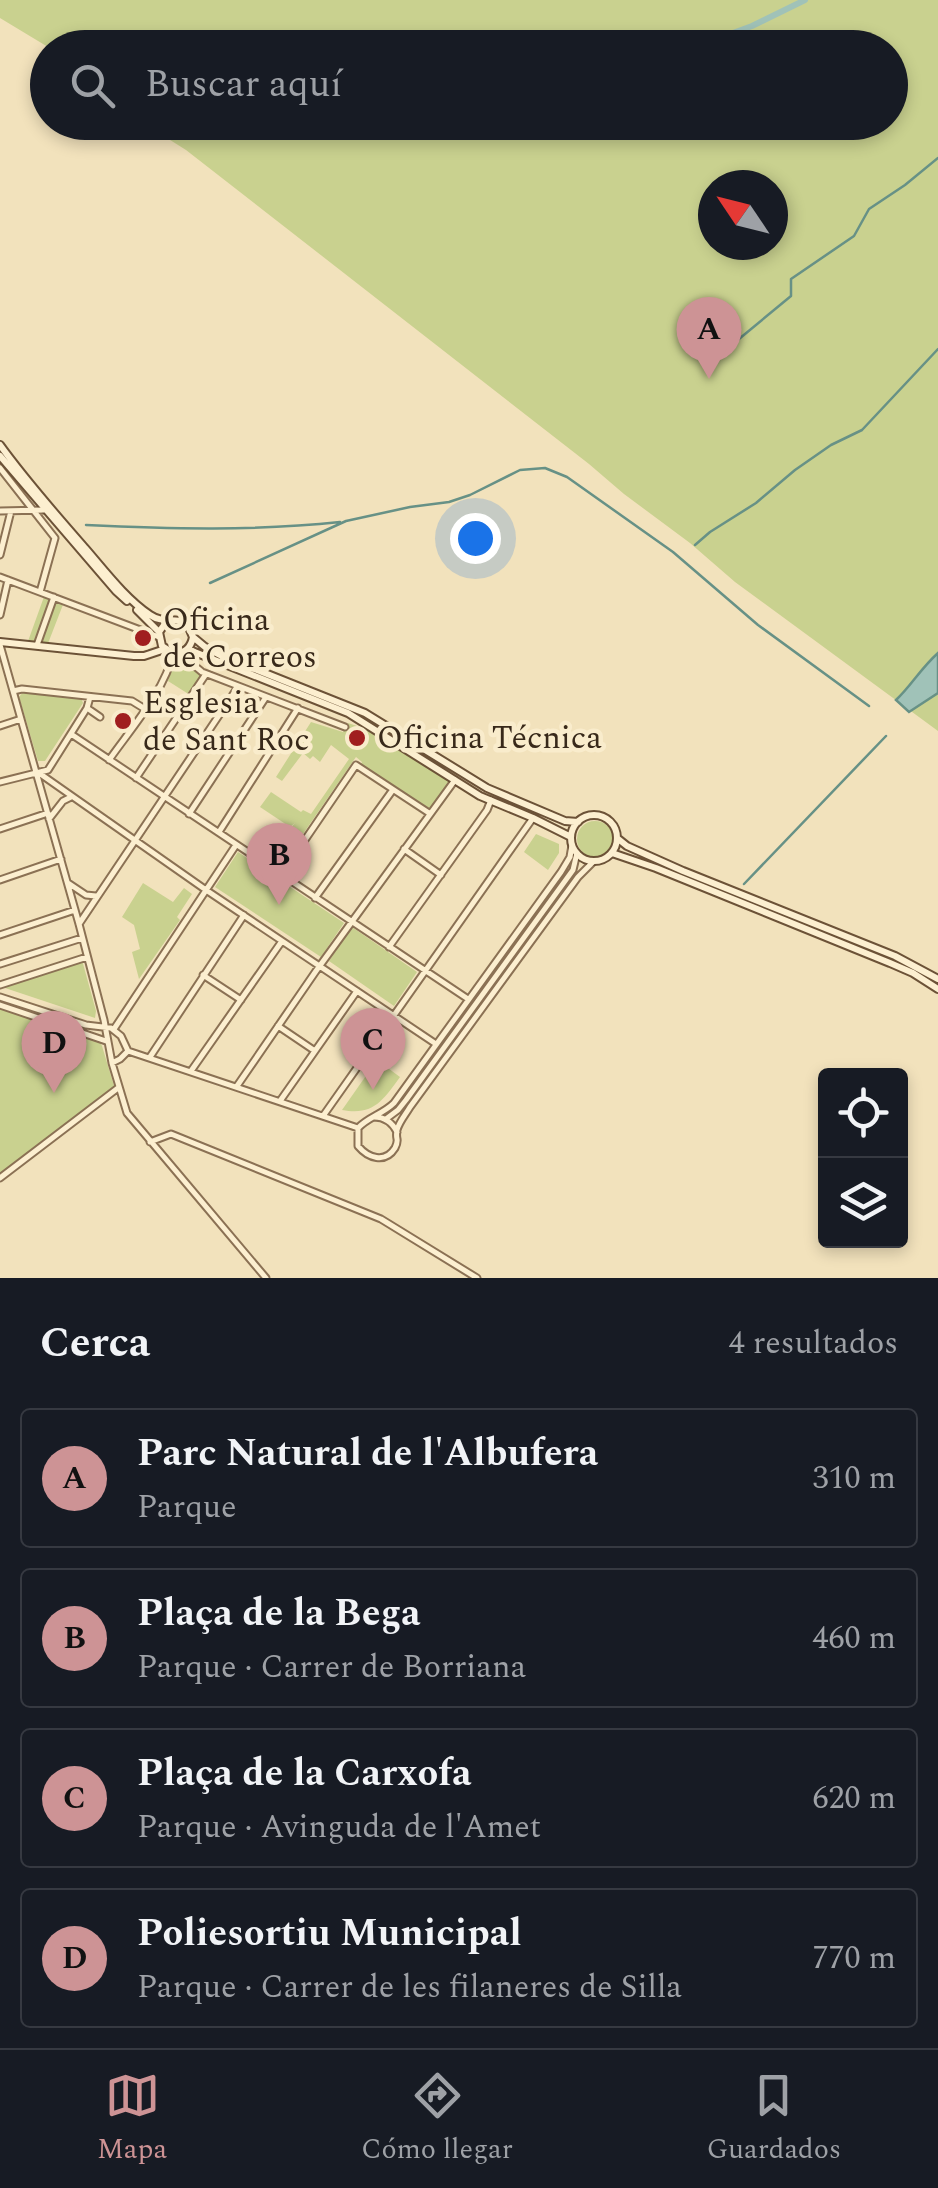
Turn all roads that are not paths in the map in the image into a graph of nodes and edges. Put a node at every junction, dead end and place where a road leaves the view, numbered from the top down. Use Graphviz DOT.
graph roads {
  1 [pos="0,445"];
  2 [pos="0,456"];
  3 [pos="0,468"];
  4 [pos="44,510"];
  5 [pos="0,511"];
  6 [pos="10,511"];
  7 [pos="33,511"];
  8 [pos="0,555"];
  9 [pos="0,577"];
  10 [pos="8,580"];
  11 [pos="40,592"];
  12 [pos="54,598"];
  13 [pos="0,614"];
  14 [pos="167,622"];
  15 [pos="159,635"];
  16 [pos="193,637"];
  17 [pos="0,643"];
  18 [pos="37,646"];
  19 [pos="186,650"];
  20 [pos="169,651"];
  21 [pos="3,666"];
  22 [pos="232,668"];
  23 [pos="206,674"];
  24 [pos="220,680"];
  25 [pos="238,687"];
  26 [pos="14,691"];
  27 [pos="90,697"];
  28 [pos="266,697"];
  29 [pos="87,708"];
  30 [pos="145,708"];
  31 [pos="298,708"];
  32 [pos="100,717"];
  33 [pos="21,718"];
  34 [pos="0,726"];
  35 [pos="345,726"];
  36 [pos="71,734"];
  37 [pos="109,760"];
  38 [pos="36,772"];
  39 [pos="136,778"];
  40 [pos="455,780"];
  41 [pos="0,782"];
  42 [pos="393,790"];
  43 [pos="72,797"];
  44 [pos="164,797"];
  45 [pos="491,800"];
  46 [pos="189,814"];
  47 [pos="429,814"];
  48 [pos="48,816"];
  49 [pos="534,818"];
  50 [pos="578,822"];
  51 [pos="0,829"];
  52 [pos="218,833"];
  53 [pos="617,838"];
  54 [pos="136,840"];
  55 [pos="236,845"];
  56 [pos="574,845"];
  57 [pos="404,849"];
  58 [pos="612,853"];
  59 [pos="61,860"];
  60 [pos="594,861"];
  61 [pos="281,875"];
  62 [pos="441,875"];
  63 [pos="0,880"];
  64 [pos="67,882"];
  65 [pos="206,890"];
  66 [pos="96,896"];
  67 [pos="316,898"];
  68 [pos="75,910"];
  69 [pos="244,914"];
  70 [pos="352,922"];
  71 [pos="79,924"];
  72 [pos="0,935"];
  73 [pos="82,938"];
  74 [pos="282,940"];
  75 [pos="389,947"];
  76 [pos="87,957"];
  77 [pos="0,964"];
  78 [pos="320,966"];
  79 [pos="425,970"];
  80 [pos="203,976"];
  81 [pos="938,979"];
  82 [pos="0,985"];
  83 [pos="938,988"];
  84 [pos="358,991"];
  85 [pos="0,997"];
  86 [pos="241,1000"];
  87 [pos="468,1000"];
  88 [pos="0,1005"];
  89 [pos="393,1015"];
  90 [pos="104,1026"];
  91 [pos="278,1026"];
  92 [pos="114,1029"];
  93 [pos="107,1042"];
  94 [pos="436,1044"];
  95 [pos="128,1050"];
  96 [pos="315,1051"];
  97 [pos="150,1056"];
  98 [pos="112,1063"];
  99 [pos="191,1071"];
  100 [pos="237,1086"];
  101 [pos="118,1088"];
  102 [pos="280,1102"];
  103 [pos="323,1116"];
  104 [pos="372,1118"];
  105 [pos="386,1119"];
  106 [pos="358,1128"];
  107 [pos="397,1132"];
  108 [pos="150,1142"];
  109 [pos="0,1178"];
  110 [pos="266,1278"];
  111 [pos="477,1278"];
  1 -- 14 [label="main road"];
  2 -- 4 [label="main road"];
  3 -- 7 [label="street"];
  4 -- 7 [label="street"];
  4 -- 15 [label="main road"];
  5 -- 6 [label="street"];
  6 -- 7 [label="street"];
  6 -- 8 [label="street"];
  7 -- 11 [label="street"];
  9 -- 10 [label="street"];
  10 -- 11 [label="street"];
  10 -- 13 [label="street"];
  11 -- 12 [label="street"];
  12 -- 15 [label="street"];
  12 -- 18 [label="street"];
  14 -- 15 [label="main road"];
  14 -- 16 [label="main road"];
  15 -- 20 [label="main road"];
  16 -- 19 [label="main road"];
  16 -- 50 [label="main road"];
  17 -- 18 [label="main road"];
  17 -- 21 [label="street"];
  18 -- 20 [label="main road"];
  19 -- 20 [label="main road"];
  19 -- 22 [label="main road"];
  19 -- 23 [label="street"];
  20 -- 30 [label="street"];
  21 -- 26 [label="street"];
  22 -- 24 [label="street"];
  22 -- 40 [label="main road"];
  23 -- 24 [label="street"];
  23 -- 39 [label="street"];
  24 -- 25 [label="street"];
  25 -- 28 [label="street"];
  25 -- 44 [label="street"];
  26 -- 27 [label="street"];
  26 -- 33 [label="street"];
  27 -- 29 [label="street"];
  27 -- 30 [label="street"];
  28 -- 31 [label="street"];
  28 -- 46 [label="street"];
  29 -- 32 [label="street"];
  29 -- 36 [label="street"];
  30 -- 37 [label="street"];
  31 -- 35 [label="street"];
  31 -- 52 [label="street"];
  33 -- 34 [label="street"];
  33 -- 38 [label="street"];
  36 -- 37 [label="street"];
  36 -- 38 [label="street"];
  37 -- 39 [label="street"];
  38 -- 41 [label="street"];
  38 -- 43 [label="street"];
  38 -- 48 [label="street"];
  39 -- 44 [label="street"];
  40 -- 45 [label="main road"];
  40 -- 47 [label="street"];
  42 -- 47 [label="street"];
  42 -- 61 [label="street"];
  42 -- 67 [label="street"];
  43 -- 48 [label="street"];
  43 -- 54 [label="street"];
  44 -- 46 [label="street"];
  44 -- 54 [label="street"];
  45 -- 49 [label="main road"];
  45 -- 62 [label="street"];
  46 -- 52 [label="street"];
  47 -- 57 [label="street"];
  48 -- 51 [label="street"];
  48 -- 59 [label="street"];
  49 -- 56 [label="main road"];
  49 -- 79 [label="street"];
  50 -- 53 [label="main road"];
  50 -- 56 [label="main road"];
  52 -- 55 [label="street"];
  53 -- 58 [label="main road"];
  53 -- 81 [label="main road"];
  54 -- 65 [label="street"];
  54 -- 66 [label="street"];
  55 -- 61 [label="street"];
  55 -- 65 [label="street"];
  56 -- 60 [label="main road"];
  56 -- 87 [label="street"];
  56 -- 105 [label="street"];
  57 -- 62 [label="street"];
  57 -- 70 [label="street"];
  58 -- 60 [label="main road"];
  58 -- 83 [label="main road"];
  59 -- 63 [label="street"];
  59 -- 64 [label="street"];
  60 -- 107 [label="street"];
  61 -- 67 [label="street"];
  62 -- 75 [label="street"];
  64 -- 66 [label="street"];
  64 -- 68 [label="street"];
  65 -- 69 [label="street"];
  65 -- 92 [label="street"];
  66 -- 71 [label="street"];
  67 -- 70 [label="street"];
  68 -- 71 [label="street"];
  68 -- 72 [label="street"];
  69 -- 74 [label="street"];
  69 -- 80 [label="street"];
  70 -- 75 [label="street"];
  70 -- 78 [label="street"];
  71 -- 73 [label="street"];
  73 -- 76 [label="street"];
  73 -- 77 [label="street"];
  74 -- 78 [label="street"];
  74 -- 86 [label="street"];
  75 -- 79 [label="street"];
  76 -- 82 [label="street"];
  76 -- 90 [label="street"];
  78 -- 84 [label="street"];
  78 -- 91 [label="street"];
  79 -- 87 [label="street"];
  79 -- 89 [label="street"];
  80 -- 86 [label="street"];
  80 -- 97 [label="street"];
  84 -- 89 [label="street"];
  84 -- 96 [label="street"];
  85 -- 90 [label="street"];
  86 -- 99 [label="street"];
  87 -- 94 [label="street"];
  88 -- 93 [label="street"];
  89 -- 94 [label="street"];
  89 -- 103 [label="street"];
  90 -- 92 [label="street"];
  90 -- 93 [label="street"];
  91 -- 96 [label="street"];
  91 -- 100 [label="street"];
  92 -- 95 [label="street"];
  93 -- 98 [label="street"];
  94 -- 104 [label="street"];
  95 -- 97 [label="street"];
  95 -- 98 [label="street"];
  96 -- 102 [label="street"];
  97 -- 99 [label="street"];
  98 -- 101 [label="street"];
  99 -- 100 [label="street"];
  100 -- 102 [label="street"];
  101 -- 108 [label="street"];
  101 -- 109 [label="street"];
  102 -- 103 [label="street"];
  103 -- 106 [label="street"];
  104 -- 105 [label="street"];
  104 -- 106 [label="street"];
  105 -- 107 [label="street"];
  106 -- 107 [label="street"];
  108 -- 110 [label="street"];
  108 -- 111 [label="street"];
}
